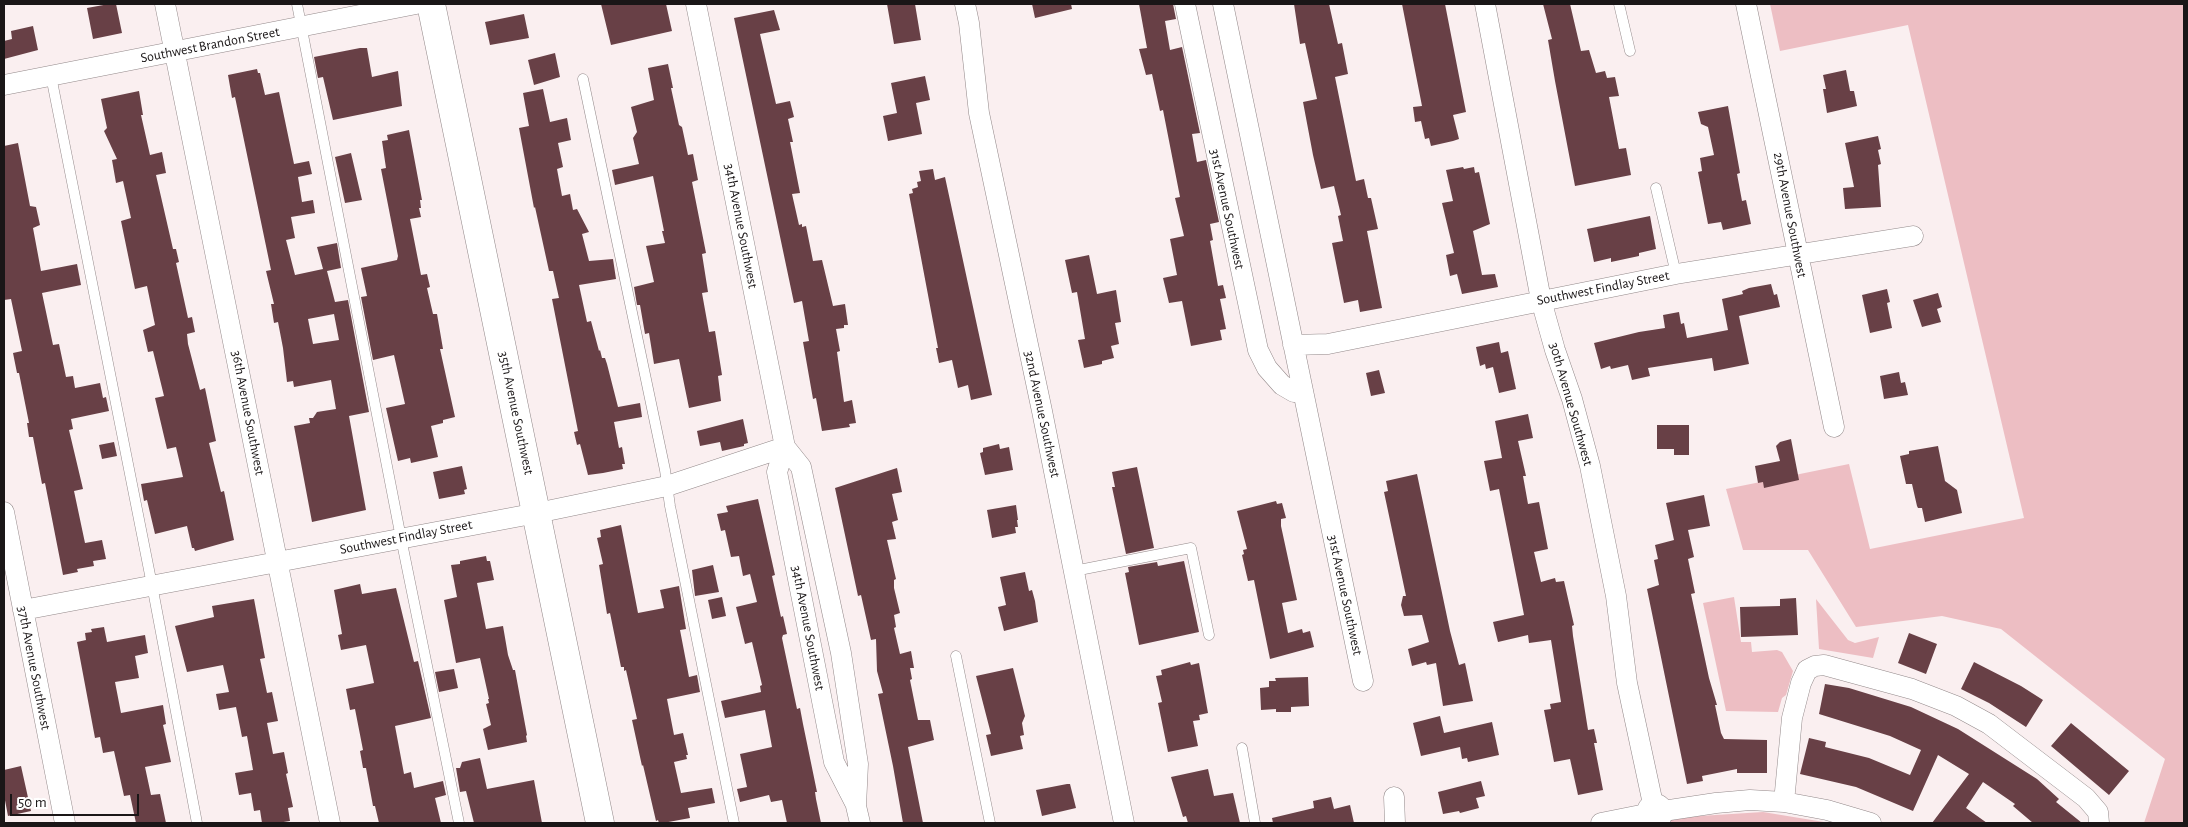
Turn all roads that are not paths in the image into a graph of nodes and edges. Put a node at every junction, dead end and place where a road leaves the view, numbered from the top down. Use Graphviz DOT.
graph roads {
  1 [pos="166,4"];
  2 [pos="298,4"];
  3 [pos="416,4"];
  4 [pos="431,4"];
  5 [pos="696,4"];
  6 [pos="965,4"];
  7 [pos="1185,4"];
  8 [pos="1222,4"];
  9 [pos="1485,4"];
  10 [pos="1619,4"];
  11 [pos="1746,4"];
  12 [pos="302,27"];
  13 [pos="175,51"];
  14 [pos="1630,51"];
  15 [pos="50,76"];
  16 [pos="583,79"];
  17 [pos="4,85"];
  18 [pos="1656,188"];
  19 [pos="1913,236"];
  20 [pos="1797,253"];
  21 [pos="1676,274"];
  22 [pos="1542,300"];
  23 [pos="1293,345"];
  24 [pos="1303,391"];
  25 [pos="1834,427"];
  26 [pos="785,447"];
  27 [pos="667,486"];
  28 [pos="4,512"];
  29 [pos="537,513"];
  30 [pos="401,538"];
  31 [pos="278,561"];
  32 [pos="1074,571"];
  33 [pos="152,585"];
  34 [pos="23,610"];
  35 [pos="1208,635"];
  36 [pos="956,656"];
  37 [pos="1363,680"];
  38 [pos="1242,748"];
  39 [pos="1394,797"];
  40 [pos="1784,802"];
  41 [pos="1654,809"];
  42 [pos="858,814"];
  43 [pos="65,823"];
  44 [pos="197,823"];
  45 [pos="330,823"];
  46 [pos="459,823"];
  47 [pos="600,823"];
  48 [pos="734,823"];
  49 [pos="990,823"];
  50 [pos="1124,823"];
  51 [pos="1255,823"];
  52 [pos="1395,823"];
  53 [pos="1601,823"];
  54 [pos="1871,823"];
  55 [pos="2099,823"];
  1 -- 13 [label="street, 36th Avenue Southwest"];
  2 -- 12 [label="lane"];
  3 -- 12 [label="street, Southwest Brandon Street"];
  4 -- 29 [label="main road, 35th Avenue Southwest"];
  5 -- 26 [label="street, 34th Avenue Southwest"];
  6 -- 32 [label="street, 32nd Avenue Southwest"];
  7 -- 24 [label="street, 31st Avenue Southwest"];
  8 -- 23 [label="street, 31st Avenue Southwest"];
  9 -- 22 [label="street, 30th Avenue Southwest"];
  10 -- 14 [label="lane"];
  11 -- 20 [label="street, 29th Avenue Southwest"];
  12 -- 13 [label="street, Southwest Brandon Street"];
  12 -- 30 [label="lane"];
  13 -- 15 [label="street, Southwest Brandon Street"];
  13 -- 31 [label="street, 36th Avenue Southwest"];
  15 -- 17 [label="street, Southwest Brandon Street"];
  15 -- 33 [label="lane"];
  16 -- 27 [label="lane"];
  18 -- 21 [label="lane"];
  19 -- 20 [label="street, Southwest Findlay Street"];
  20 -- 21 [label="street, Southwest Findlay Street"];
  20 -- 25 [label="street, 29th Avenue Southwest"];
  21 -- 22 [label="street, Southwest Findlay Street"];
  22 -- 23 [label="street, Southwest Findlay Street"];
  22 -- 41 [label="street, 30th Avenue Southwest"];
  23 -- 24 [label="street, 31st Avenue Southwest"];
  24 -- 37 [label="street, 31st Avenue Southwest"];
  26 -- 27 [label="street, Southwest Findlay Street"];
  26 -- 42 [label="street, 34th Avenue Southwest"];
  26 -- 42 [label="street, 34th Avenue Southwest"];
  27 -- 29 [label="street, Southwest Findlay Street"];
  27 -- 48 [label="lane"];
  28 -- 34 [label="street, 37th Avenue Southwest"];
  29 -- 30 [label="street, Southwest Findlay Street"];
  29 -- 47 [label="main road, 35th Avenue Southwest"];
  30 -- 31 [label="street, Southwest Findlay Street"];
  30 -- 46 [label="lane"];
  31 -- 33 [label="street, Southwest Findlay Street"];
  31 -- 45 [label="street, 36th Avenue Southwest"];
  32 -- 35 [label="lane"];
  32 -- 50 [label="street, 32nd Avenue Southwest"];
  33 -- 34 [label="street, Southwest Findlay Street"];
  33 -- 44 [label="lane"];
  34 -- 43 [label="street, 37th Avenue Southwest"];
  36 -- 49 [label="lane"];
  38 -- 51 [label="lane"];
  39 -- 52 [label="street"];
  40 -- 41 [label="street"];
  40 -- 54 [label="street"];
  40 -- 55 [label="street"];
  41 -- 53 [label="street"];
}
